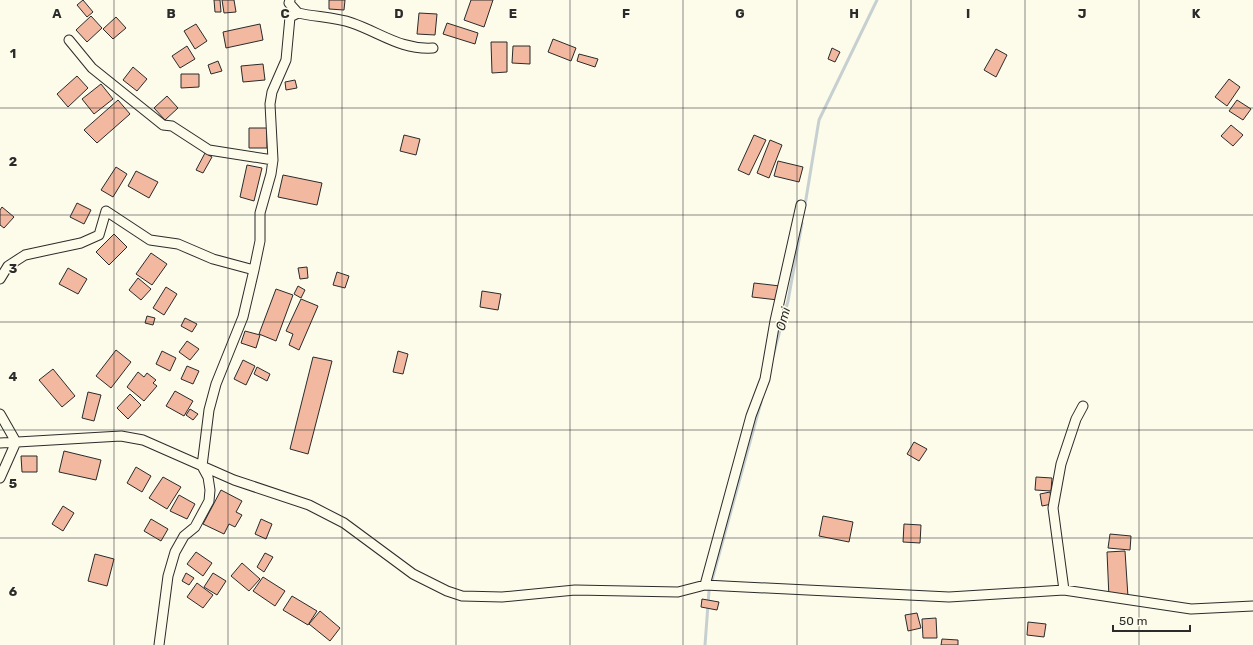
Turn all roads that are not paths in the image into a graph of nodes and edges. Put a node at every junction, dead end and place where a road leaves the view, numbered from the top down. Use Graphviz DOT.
graph roads {
  1 [pos="290,0"];
  2 [pos="298,13"];
  3 [pos="69,40"];
  4 [pos="433,48"];
  5 [pos="273,160"];
  6 [pos="801,205"];
  7 [pos="254,270"];
  8 [pos="0,279"];
  9 [pos="1083,406"];
  10 [pos="0,414"];
  11 [pos="16,442"];
  12 [pos="0,443"];
  13 [pos="202,466"];
  14 [pos="0,478"];
  15 [pos="705,585"];
  16 [pos="1064,590"];
  17 [pos="1253,606"];
  18 [pos="159,645"];
  1 -- 2 [label="street"];
  2 -- 4 [label="street"];
  2 -- 5 [label="street"];
  3 -- 5 [label="street"];
  5 -- 7 [label="street"];
  6 -- 15 [label="street"];
  7 -- 8 [label="street"];
  7 -- 13 [label="street"];
  9 -- 16 [label="street"];
  10 -- 11 [label="street"];
  11 -- 12 [label="street"];
  11 -- 13 [label="street"];
  11 -- 14 [label="street"];
  13 -- 15 [label="street"];
  13 -- 18 [label="street"];
  15 -- 16 [label="street"];
  16 -- 17 [label="street"];
}
